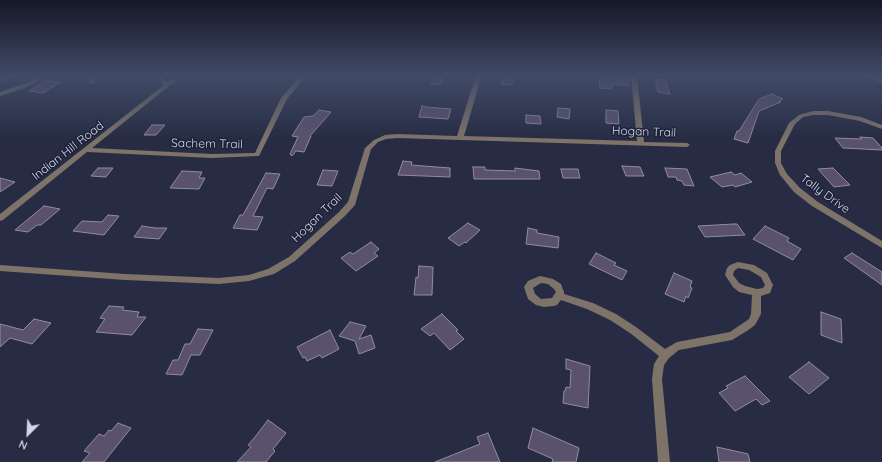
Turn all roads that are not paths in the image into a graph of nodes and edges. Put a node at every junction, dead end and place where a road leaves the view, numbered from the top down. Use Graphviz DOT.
graph roads {
  1 [pos="153,97"];
  2 [pos="285,97"];
  3 [pos="472,97"];
  4 [pos="636,97"];
  5 [pos="882,127"];
  6 [pos="460,138"];
  7 [pos="641,144"];
  8 [pos="687,145"];
  9 [pos="86,150"];
  10 [pos="1,216"];
  11 [pos="882,245"];
  12 [pos="0,268"];
  13 [pos="757,293"];
  14 [pos="559,296"];
  15 [pos="665,355"];
  16 [pos="664,462"];
  1 -- 9 [label="street, Indian Hill Road"];
  2 -- 9 [label="street, Sachem Trail"];
  3 -- 6 [label="street"];
  4 -- 7 [label="street"];
  5 -- 11 [label="street, Tally Drive"];
  6 -- 7 [label="street, Hogan Trail"];
  6 -- 12 [label="street, Hogan Trail"];
  7 -- 8 [label="street, Hogan Trail"];
  9 -- 10 [label="street, Indian Hill Road"];
  13 -- 15 [label="street"];
  14 -- 15 [label="street"];
  15 -- 16 [label="street"];
}
